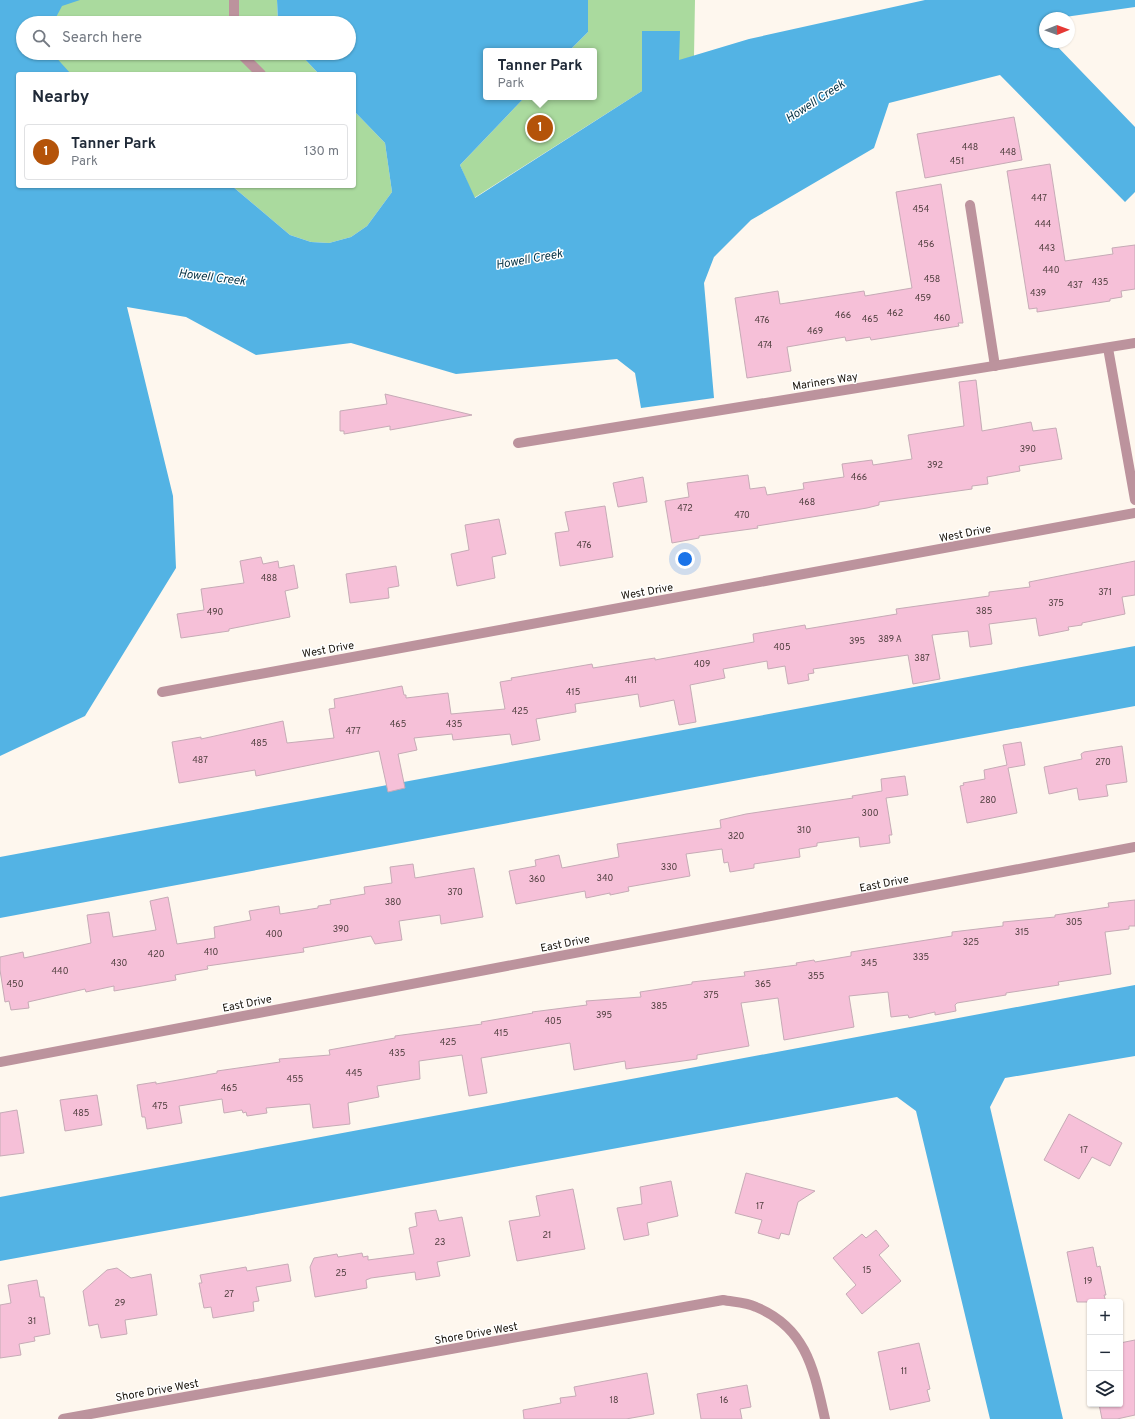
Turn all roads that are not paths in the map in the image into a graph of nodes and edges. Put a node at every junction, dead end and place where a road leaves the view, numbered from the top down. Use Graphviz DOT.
graph roads {
  1 [pos="234,0"];
  2 [pos="234,16"];
  3 [pos="247,60"];
  4 [pos="259,72"];
  5 [pos="970,205"];
  6 [pos="1135,343"];
  7 [pos="1108,348"];
  8 [pos="995,366"];
  9 [pos="518,443"];
  10 [pos="1135,500"];
  11 [pos="1135,513"];
  12 [pos="162,692"];
  13 [pos="1135,847"];
  14 [pos="0,1062"];
  15 [pos="64,1419"];
  16 [pos="826,1419"];
  1 -- 2 [label="street"];
  3 -- 4 [label="street"];
  5 -- 8 [label="street"];
  6 -- 7 [label="street, Mariners Way"];
  7 -- 8 [label="street, Mariners Way"];
  7 -- 10 [label="street"];
  8 -- 9 [label="street, Mariners Way"];
  11 -- 12 [label="street, West Drive"];
  13 -- 14 [label="street, East Drive"];
  15 -- 16 [label="street, Shore Drive West"];
}
